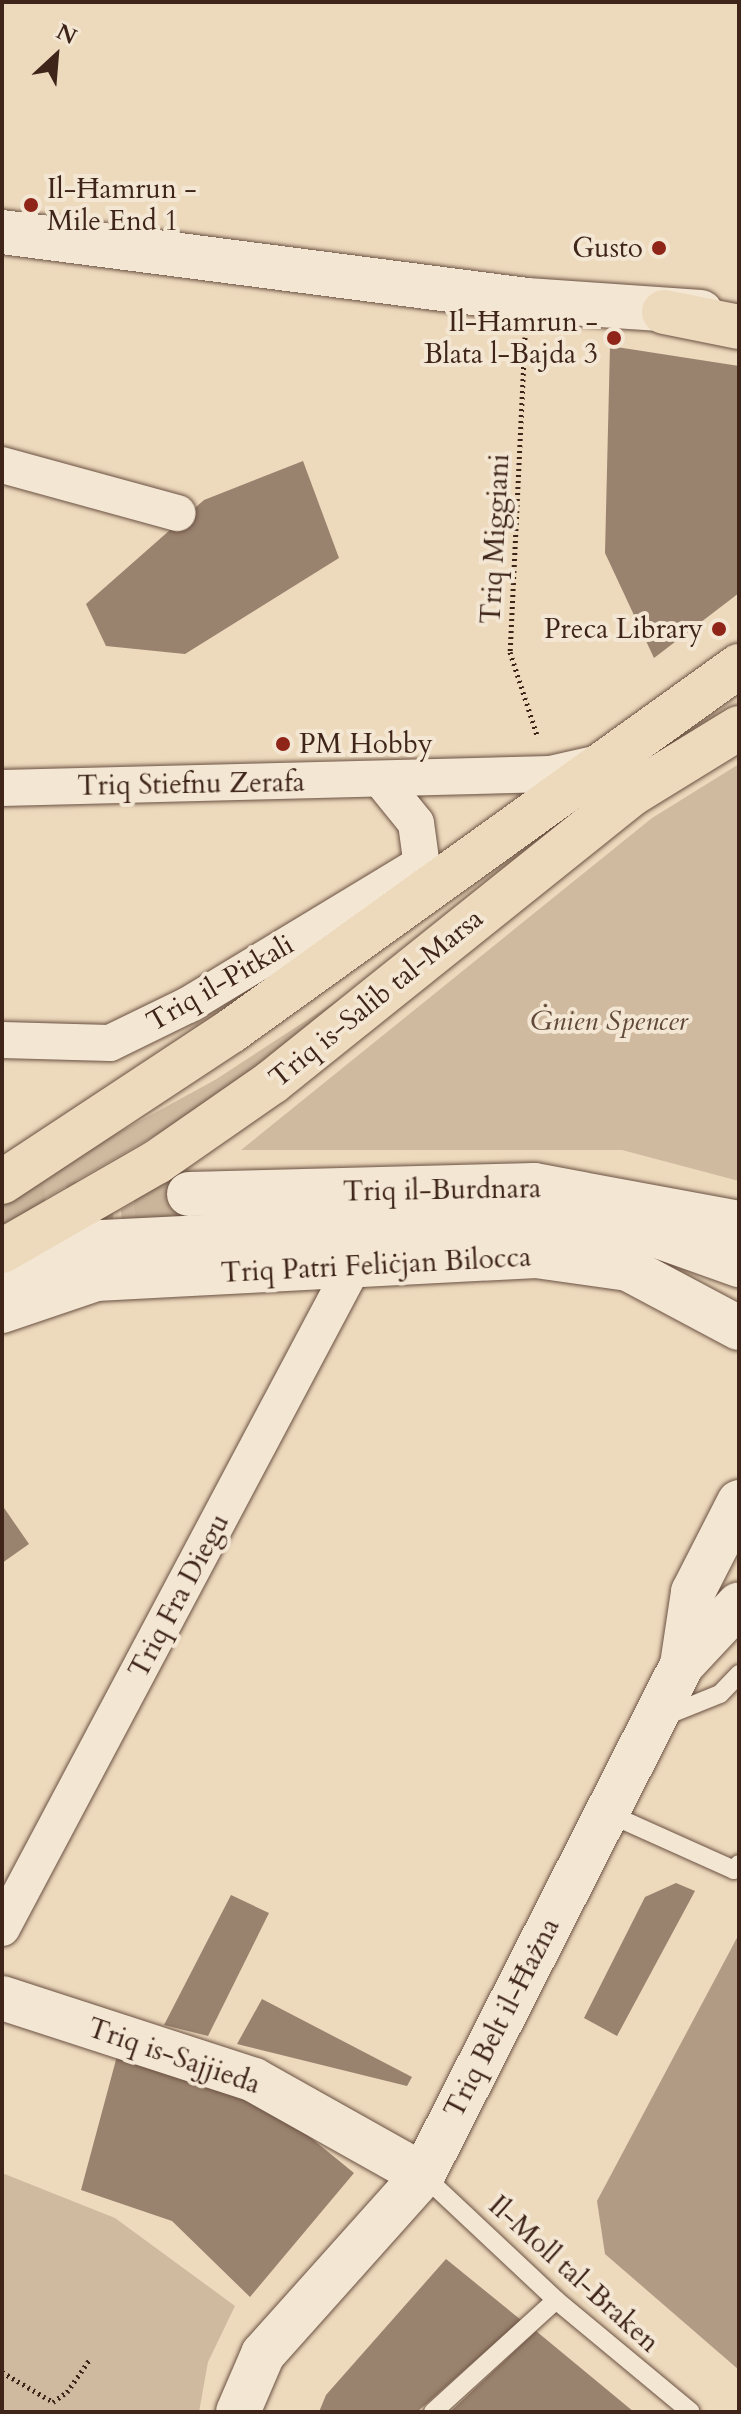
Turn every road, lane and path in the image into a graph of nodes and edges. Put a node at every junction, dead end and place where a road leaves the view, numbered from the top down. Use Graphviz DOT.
graph roads {
  1 [pos="2,232"];
  2 [pos="527,300"];
  3 [pos="664,312"];
  4 [pos="739,312"];
  5 [pos="739,327"];
  6 [pos="2,465"];
  7 [pos="178,513"];
  8 [pos="739,666"];
  9 [pos="739,728"];
  10 [pos="605,762"];
  11 [pos="550,774"];
  12 [pos="381,780"];
  13 [pos="2,788"];
  14 [pos="423,878"];
  15 [pos="2,1040"];
  16 [pos="2,1182"];
  17 [pos="189,1194"];
  18 [pos="739,1223"];
  19 [pos="2,1251"];
  20 [pos="355,1263"];
  21 [pos="2,1271"];
  22 [pos="728,1301"];
  23 [pos="2,1311"];
  24 [pos="739,1502"];
  25 [pos="739,1604"];
  26 [pos="682,1665"];
  27 [pos="739,1674"];
  28 [pos="654,1720"];
  29 [pos="605,1812"];
  30 [pos="739,1864"];
  31 [pos="2,1928"];
  32 [pos="2,1998"];
  33 [pos="423,2175"];
  34 [pos="556,2300"];
  35 [pos="90,2359"];
  36 [pos="2,2372"];
  37 [pos="238,2412"];
  38 [pos="433,2412"];
  39 [pos="691,2412"];
  1 -- 2 [label="main road"];
  2 -- 3 [label="main road"];
  2 -- 11 [label="path, Triq Miggiani"];
  3 -- 4 [label="main road"];
  3 -- 5 [label="highway"];
  6 -- 7 [label="street"];
  8 -- 10 [label="highway, Triq is-Salib tal-Marsa"];
  9 -- 19 [label="highway, Triq is-Salib tal-Marsa"];
  10 -- 11 [label="street, Triq Stiefnu Zerafa"];
  10 -- 14 [label="highway, Triq is-Salib tal-Marsa"];
  11 -- 12 [label="street, Triq Stiefnu Zerafa"];
  12 -- 13 [label="street, Triq Stiefnu Zerafa"];
  12 -- 14 [label="street"];
  14 -- 15 [label="street, Triq il-Pitkali"];
  14 -- 16 [label="highway, Triq is-Salib tal-Marsa"];
  17 -- 18 [label="main road, Triq il-Burdnara"];
  20 -- 22 [label="main road, Triq Patri Feliċjan Bilocca"];
  20 -- 23 [label="main road, Triq Patri Feliċjan Bilocca"];
  20 -- 31 [label="street, Triq Fra Diegu"];
  21 -- 22 [label="main road"];
  24 -- 26 [label="main road"];
  25 -- 26 [label="main road, Triq Belt il-Ħażna"];
  26 -- 28 [label="main road, Triq Belt il-Ħażna"];
  27 -- 28 [label="lane"];
  28 -- 29 [label="main road, Triq Belt il-Ħażna"];
  29 -- 30 [label="lane"];
  29 -- 33 [label="main road, Triq Belt il-Ħażna"];
  32 -- 33 [label="main road, Triq is-Sajjieda"];
  33 -- 34 [label="lane, Il-Moll tal-Braken"];
  33 -- 37 [label="main road, Triq Belt il-Ħażna"];
  34 -- 38 [label="lane"];
  34 -- 39 [label="lane, Il-Moll tal-Braken"];
  35 -- 36 [label="path"];
}
